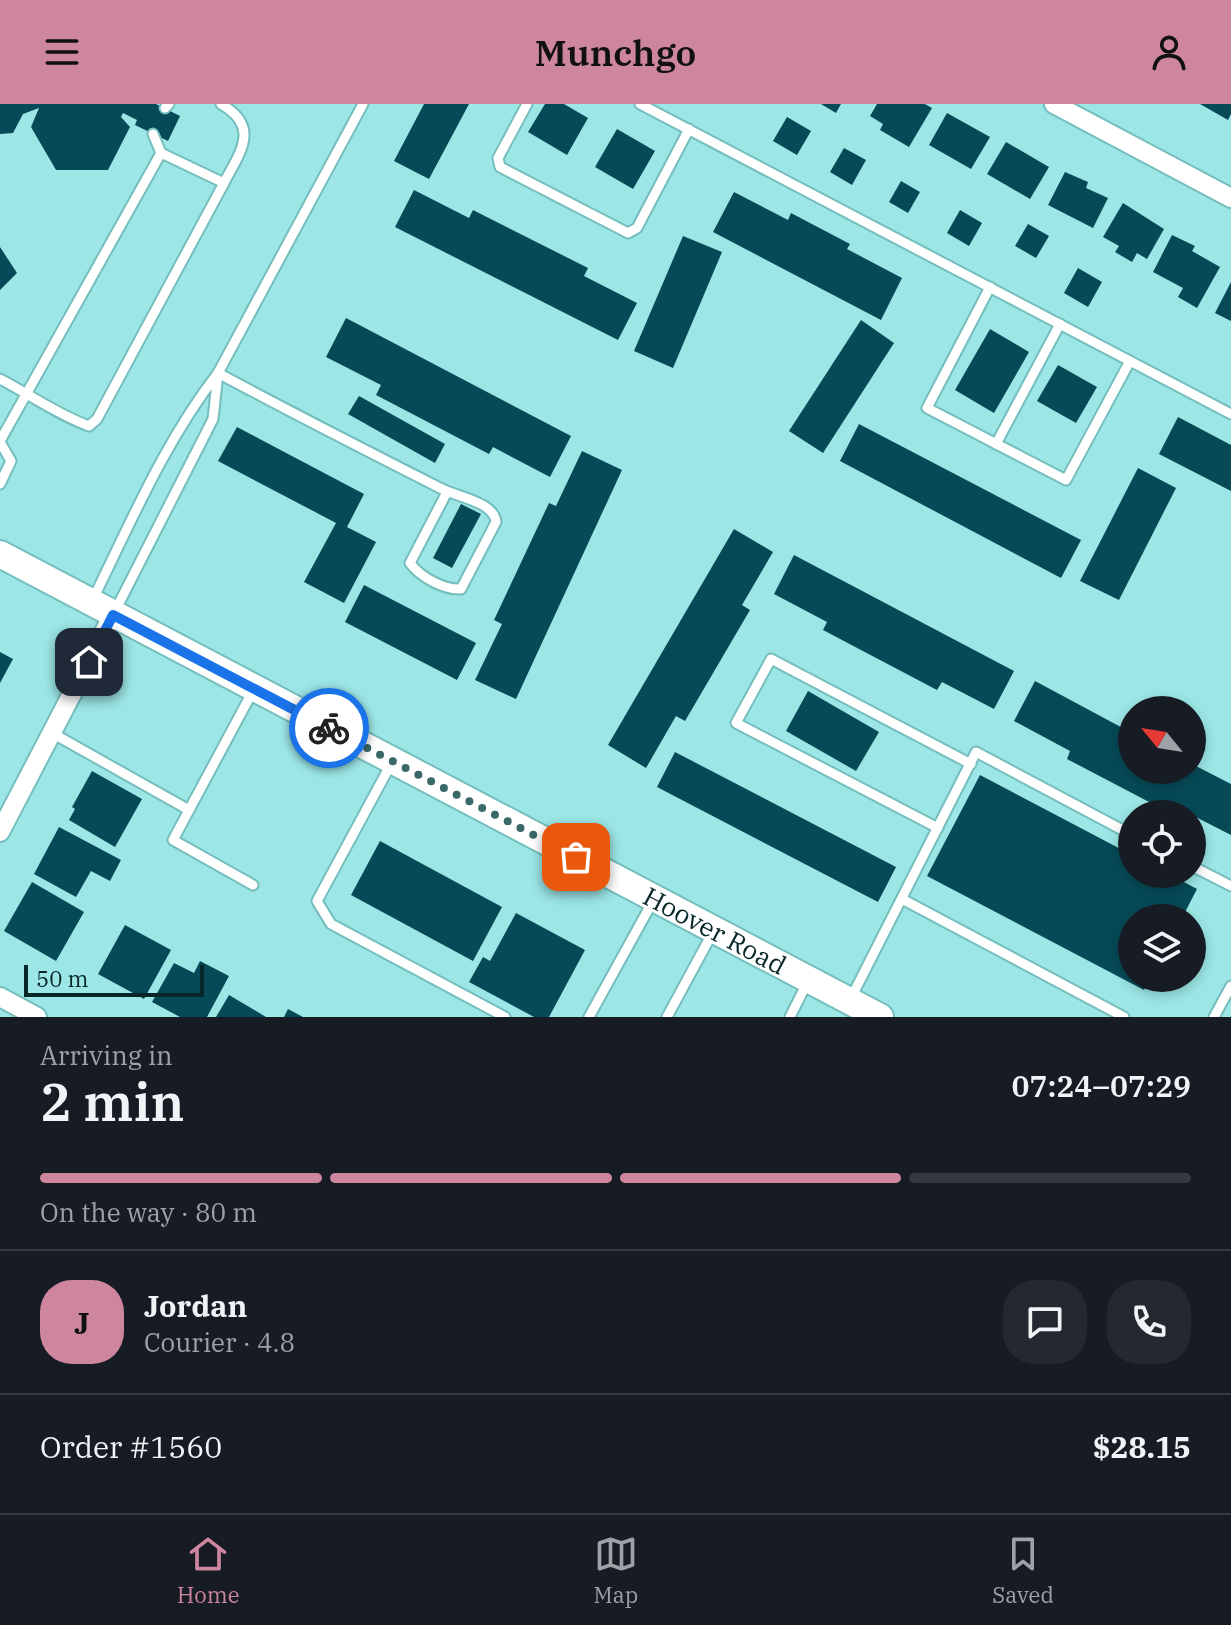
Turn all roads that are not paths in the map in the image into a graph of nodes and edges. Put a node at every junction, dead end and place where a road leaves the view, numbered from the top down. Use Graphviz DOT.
graph roads {
  1 [pos="221,104"];
  2 [pos="363,104"];
  3 [pos="527,104"];
  4 [pos="640,104"];
  5 [pos="1054,104"];
  6 [pos="689,129"];
  7 [pos="153,134"];
  8 [pos="161,153"];
  9 [pos="224,183"];
  10 [pos="1231,198"];
  11 [pos="990,287"];
  12 [pos="1060,324"];
  13 [pos="1130,361"];
  14 [pos="218,373"];
  15 [pos="0,379"];
  16 [pos="27,393"];
  17 [pos="1231,414"];
  18 [pos="0,442"];
  19 [pos="996,444"];
  20 [pos="0,484"];
  21 [pos="447,492"];
  22 [pos="0,554"];
  23 [pos="102,609"];
  24 [pos="254,689"];
  25 [pos="52,733"];
  26 [pos="393,762"];
  27 [pos="971,764"];
  28 [pos="189,810"];
  29 [pos="938,828"];
  30 [pos="1118,828"];
  31 [pos="0,832"];
  32 [pos="1206,873"];
  33 [pos="253,885"];
  34 [pos="1231,886"];
  35 [pos="655,898"];
  36 [pos="902,899"];
  37 [pos="714,929"];
  38 [pos="808,980"];
  39 [pos="1231,986"];
  40 [pos="0,997"];
  41 [pos="850,1001"];
  42 [pos="669,1016"];
  43 [pos="37,1017"];
  44 [pos="505,1017"];
  45 [pos="589,1017"];
  46 [pos="790,1017"];
  47 [pos="880,1017"];
  48 [pos="1124,1017"];
  49 [pos="1214,1017"];
  1 -- 9 [label="lane"];
  2 -- 14 [label="lane"];
  3 -- 6 [label="lane"];
  4 -- 6 [label="lane"];
  5 -- 10 [label="street"];
  6 -- 11 [label="lane"];
  7 -- 8 [label="lane"];
  8 -- 9 [label="lane"];
  8 -- 16 [label="lane"];
  9 -- 16 [label="lane"];
  11 -- 12 [label="lane"];
  11 -- 19 [label="lane"];
  12 -- 13 [label="lane"];
  12 -- 19 [label="lane"];
  13 -- 17 [label="lane"];
  13 -- 19 [label="lane"];
  14 -- 21 [label="lane"];
  14 -- 23 [label="lane"];
  14 -- 23 [label="lane"];
  15 -- 16 [label="lane"];
  16 -- 18 [label="lane"];
  18 -- 20 [label="lane"];
  21 -- 21 [label="lane"];
  22 -- 23 [label="main road, Hoover Road"];
  23 -- 24 [label="main road, Hoover Road"];
  23 -- 25 [label="street"];
  24 -- 26 [label="main road, Hoover Road"];
  24 -- 28 [label="lane"];
  25 -- 28 [label="lane"];
  25 -- 31 [label="street"];
  26 -- 35 [label="main road, Hoover Road"];
  26 -- 44 [label="lane"];
  27 -- 29 [label="lane"];
  27 -- 29 [label="lane"];
  27 -- 30 [label="lane"];
  28 -- 33 [label="lane"];
  29 -- 36 [label="lane"];
  32 -- 34 [label="lane"];
  35 -- 37 [label="main road, Hoover Road"];
  35 -- 45 [label="lane"];
  36 -- 41 [label="lane"];
  36 -- 48 [label="lane"];
  37 -- 38 [label="main road, Hoover Road"];
  37 -- 42 [label="lane"];
  38 -- 41 [label="main road, Hoover Road"];
  38 -- 46 [label="lane"];
  39 -- 49 [label="lane"];
  40 -- 43 [label="street"];
  41 -- 47 [label="main road, Hoover Road"];
}
